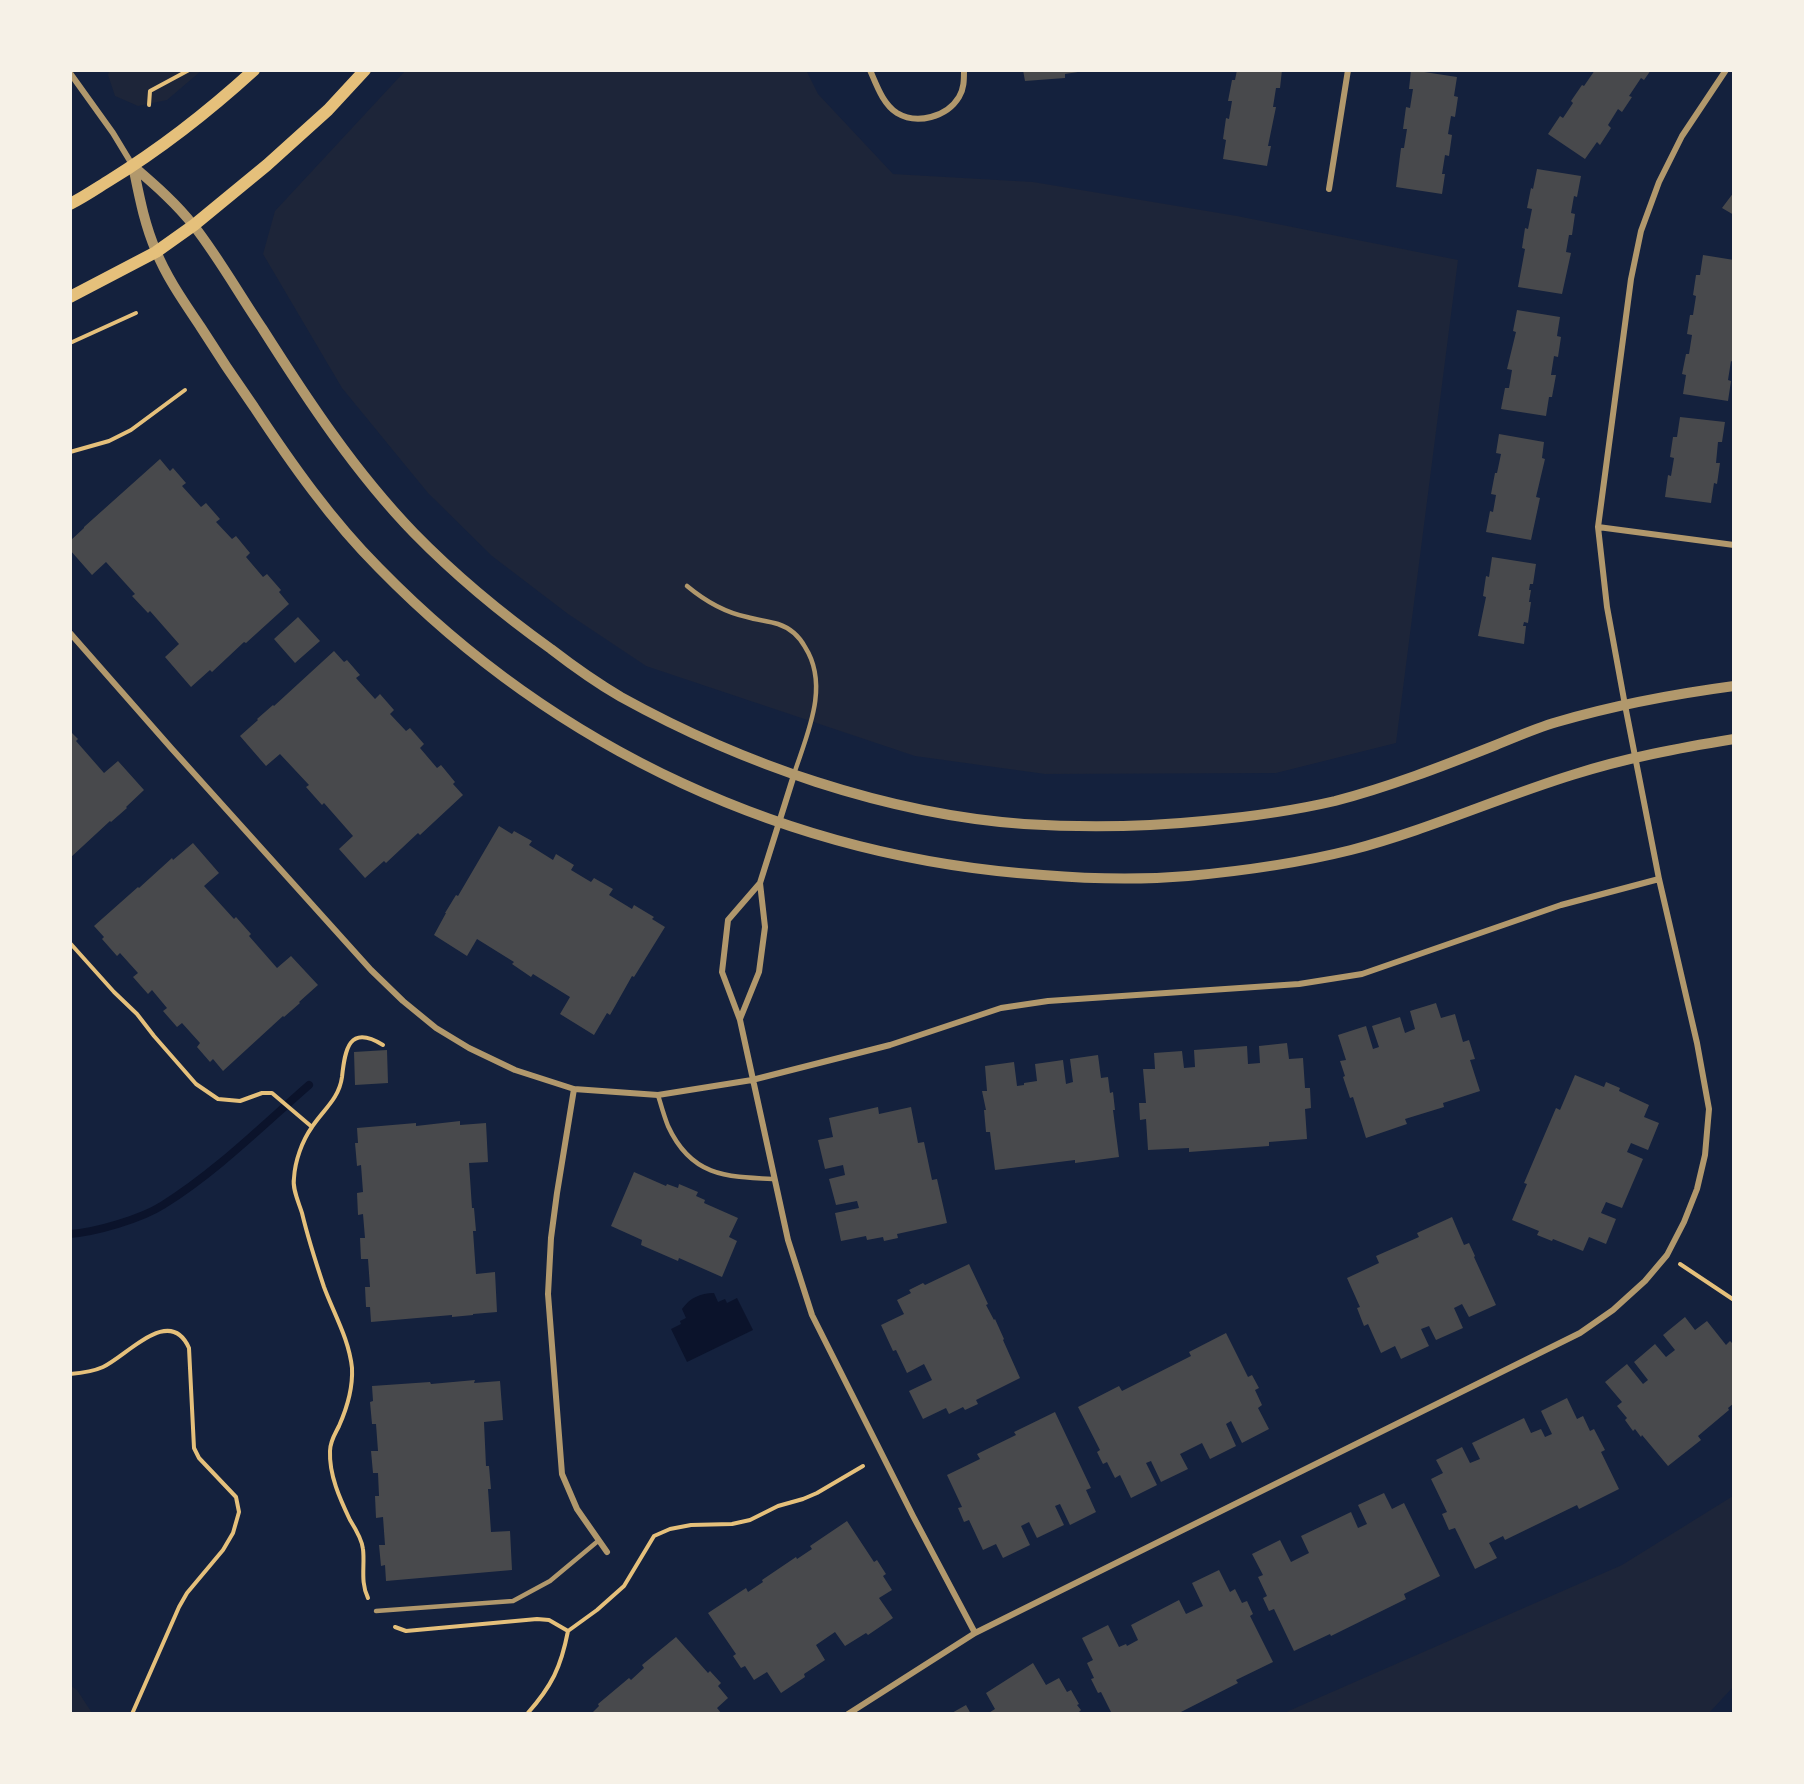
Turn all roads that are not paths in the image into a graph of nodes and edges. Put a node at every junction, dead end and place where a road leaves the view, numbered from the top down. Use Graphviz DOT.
graph roads {
  1 [pos="254,70"];
  2 [pos="366,70"];
  3 [pos="870,70"];
  4 [pos="964,70"];
  5 [pos="1348,70"];
  6 [pos="1726,70"];
  7 [pos="71,71"];
  8 [pos="133,166"];
  9 [pos="1329,189"];
  10 [pos="70,204"];
  11 [pos="194,225"];
  12 [pos="156,252"];
  13 [pos="70,297"];
  14 [pos="1598,527"];
  15 [pos="1734,545"];
  16 [pos="687,586"];
  17 [pos="70,633"];
  18 [pos="1734,686"];
  19 [pos="1625,705"];
  20 [pos="1734,739"];
  21 [pos="1635,757"];
  22 [pos="794,775"];
  23 [pos="779,824"];
  24 [pos="1659,879"];
  25 [pos="760,883"];
  26 [pos="740,1020"];
  27 [pos="752,1080"];
  28 [pos="574,1089"];
  29 [pos="658,1095"];
  30 [pos="774,1179"];
  31 [pos="598,1542"];
  32 [pos="607,1552"];
  33 [pos="376,1611"];
  34 [pos="975,1633"];
  35 [pos="848,1713"];
  1 -- 8 [label="main road"];
  2 -- 11 [label="main road"];
  3 -- 4 [label="street"];
  5 -- 9 [label="street"];
  6 -- 14 [label="street"];
  7 -- 8 [label="street"];
  8 -- 10 [label="main road"];
  8 -- 11 [label="street"];
  8 -- 12 [label="street"];
  11 -- 12 [label="main road"];
  11 -- 22 [label="street"];
  12 -- 13 [label="main road"];
  12 -- 23 [label="street"];
  14 -- 15 [label="street"];
  14 -- 19 [label="street"];
  16 -- 22 [label="lane"];
  17 -- 28 [label="street"];
  18 -- 19 [label="street"];
  19 -- 21 [label="street"];
  19 -- 22 [label="street"];
  20 -- 21 [label="street"];
  21 -- 23 [label="street"];
  21 -- 24 [label="street"];
  22 -- 23 [label="street"];
  23 -- 25 [label="street"];
  24 -- 27 [label="street"];
  24 -- 34 [label="street"];
  25 -- 26 [label="street"];
  25 -- 26 [label="street"];
  26 -- 27 [label="street"];
  27 -- 29 [label="street"];
  27 -- 30 [label="street"];
  28 -- 29 [label="street"];
  28 -- 31 [label="street"];
  29 -- 30 [label="lane"];
  30 -- 34 [label="street"];
  31 -- 32 [label="street"];
  31 -- 33 [label="lane"];
  34 -- 35 [label="street"];
}
